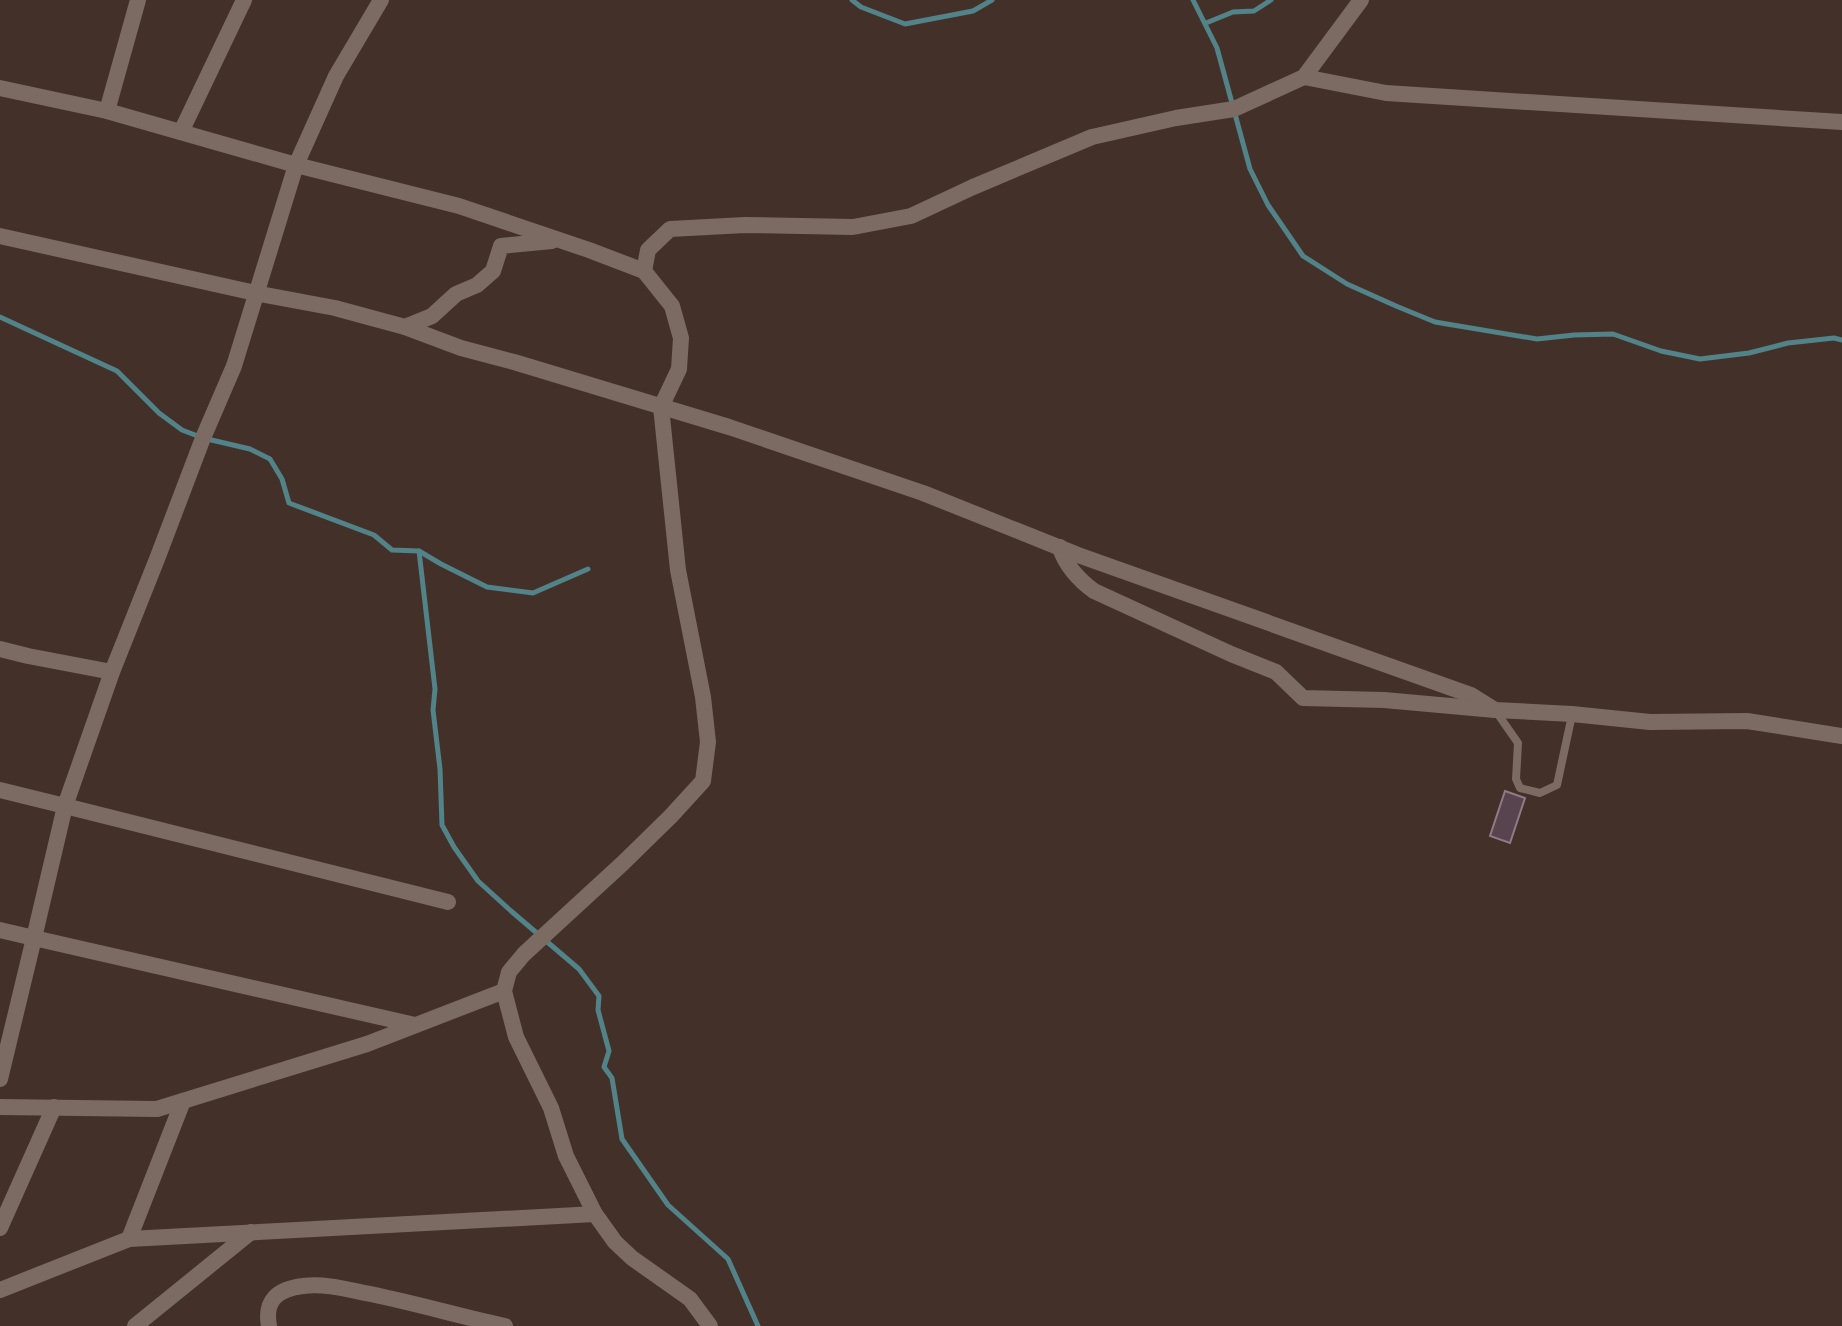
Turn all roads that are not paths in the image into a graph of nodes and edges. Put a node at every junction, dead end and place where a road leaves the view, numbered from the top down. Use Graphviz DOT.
graph roads {
  1 [pos="138,0"];
  2 [pos="244,0"];
  3 [pos="381,0"];
  4 [pos="1361,0"];
  5 [pos="1304,77"];
  6 [pos="0,88"];
  7 [pos="107,111"];
  8 [pos="1842,122"];
  9 [pos="181,132"];
  10 [pos="296,165"];
  11 [pos="0,236"];
  12 [pos="559,240"];
  13 [pos="644,271"];
  14 [pos="255,293"];
  15 [pos="405,327"];
  16 [pos="661,407"];
  17 [pos="1060,547"];
  18 [pos="0,649"];
  19 [pos="112,672"];
  20 [pos="1495,710"];
  21 [pos="1572,714"];
  22 [pos="1842,736"];
  23 [pos="0,790"];
  24 [pos="65,806"];
  25 [pos="448,902"];
  26 [pos="0,930"];
  27 [pos="34,938"];
  28 [pos="504,991"];
  29 [pos="415,1025"];
  30 [pos="0,1079"];
  31 [pos="183,1101"];
  32 [pos="0,1107"];
  33 [pos="54,1107"];
  34 [pos="595,1214"];
  35 [pos="0,1228"];
  36 [pos="251,1232"];
  37 [pos="129,1239"];
  38 [pos="0,1290"];
  39 [pos="135,1326"];
  40 [pos="268,1326"];
  41 [pos="505,1326"];
  42 [pos="710,1326"];
  1 -- 7 [label="street"];
  2 -- 9 [label="street"];
  3 -- 10 [label="street"];
  4 -- 5 [label="street"];
  5 -- 8 [label="street"];
  5 -- 13 [label="street"];
  6 -- 7 [label="street"];
  7 -- 9 [label="street"];
  9 -- 10 [label="street"];
  10 -- 12 [label="street"];
  10 -- 14 [label="street"];
  11 -- 14 [label="street"];
  12 -- 13 [label="street"];
  12 -- 15 [label="street"];
  13 -- 16 [label="street"];
  14 -- 15 [label="street"];
  14 -- 19 [label="street"];
  15 -- 16 [label="street"];
  16 -- 17 [label="street"];
  16 -- 28 [label="street"];
  17 -- 20 [label="street"];
  17 -- 20 [label="street"];
  18 -- 19 [label="street"];
  19 -- 24 [label="street"];
  20 -- 21 [label="street"];
  20 -- 21 [label="lane"];
  21 -- 22 [label="street"];
  23 -- 24 [label="street"];
  24 -- 25 [label="street"];
  24 -- 27 [label="street"];
  26 -- 27 [label="street"];
  27 -- 29 [label="street"];
  27 -- 30 [label="street"];
  28 -- 29 [label="street"];
  28 -- 34 [label="street"];
  29 -- 31 [label="street"];
  31 -- 33 [label="street"];
  31 -- 37 [label="street"];
  32 -- 33 [label="street"];
  33 -- 35 [label="street"];
  34 -- 36 [label="street"];
  34 -- 42 [label="street"];
  36 -- 37 [label="street"];
  36 -- 39 [label="street"];
  37 -- 38 [label="street"];
  40 -- 41 [label="street"];
}
